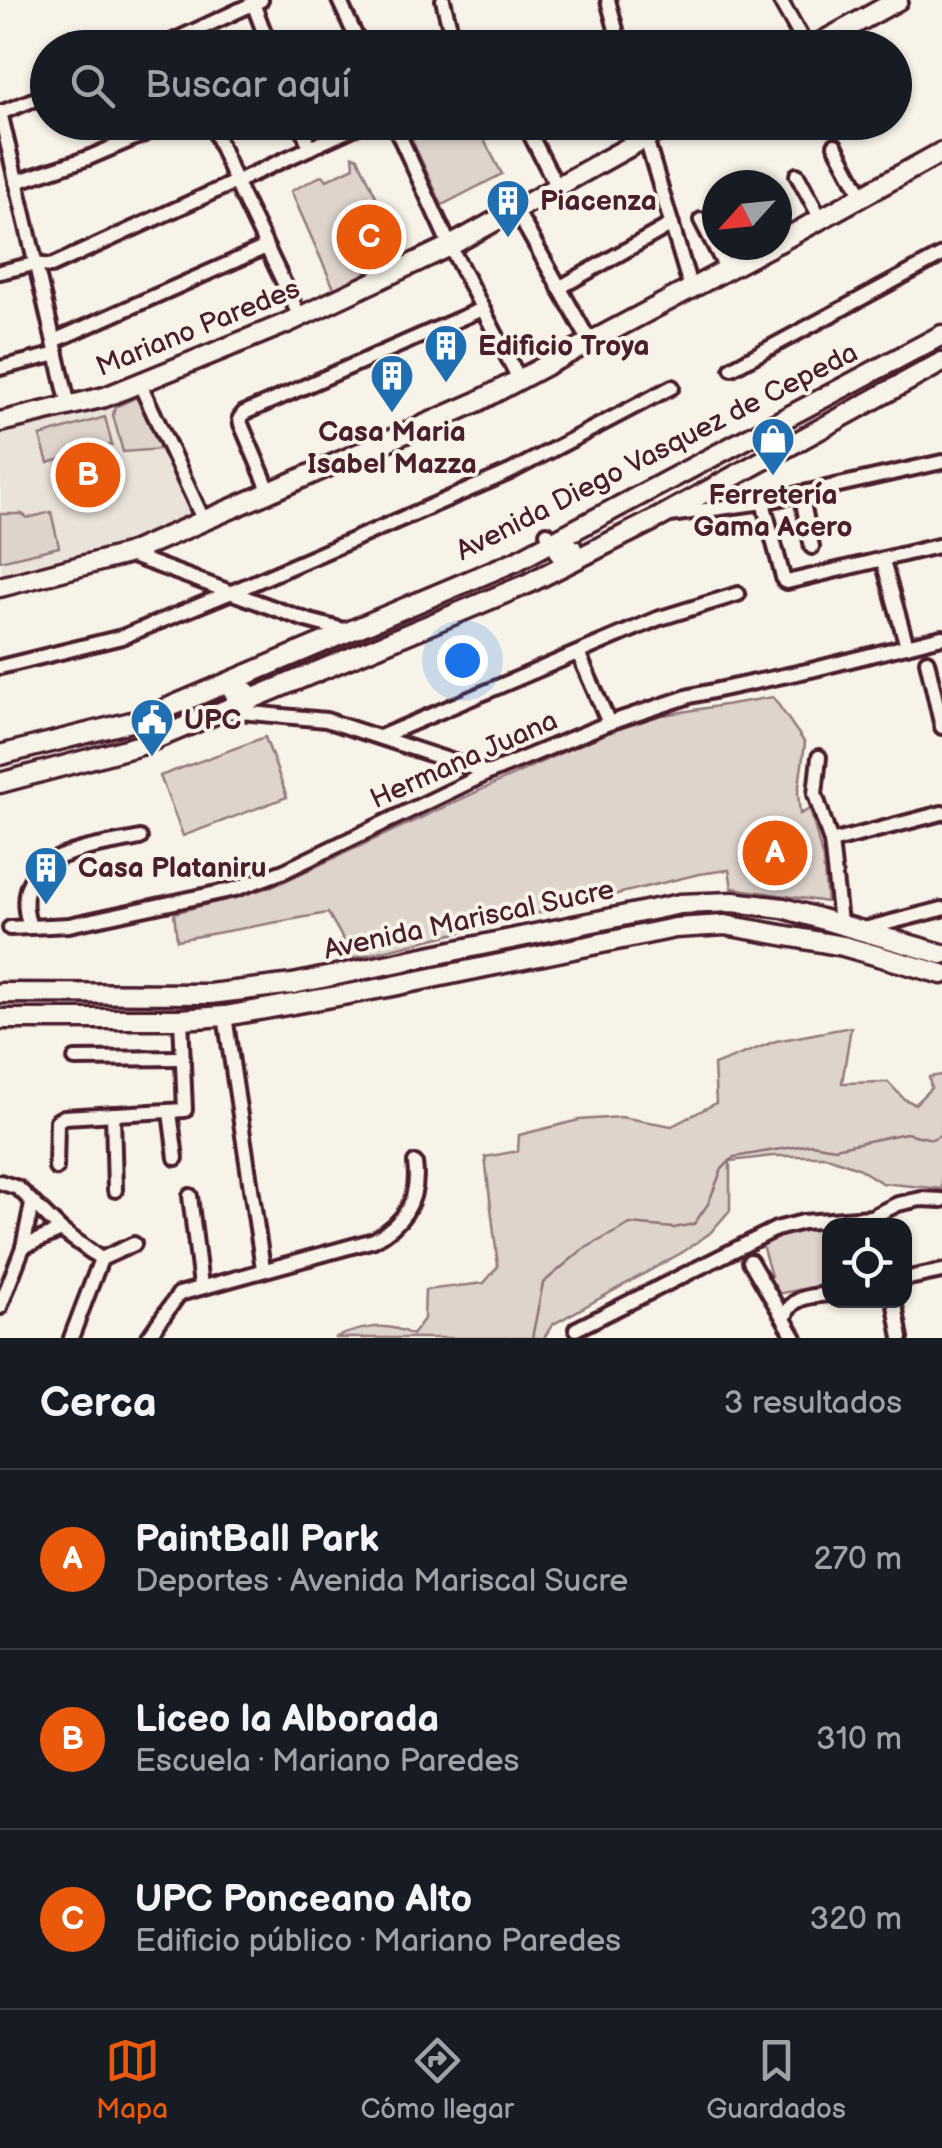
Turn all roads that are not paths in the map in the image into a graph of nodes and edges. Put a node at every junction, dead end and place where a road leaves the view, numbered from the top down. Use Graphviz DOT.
graph roads {
  1 [pos="339,0"];
  2 [pos="443,0"];
  3 [pos="608,0"];
  4 [pos="780,0"];
  5 [pos="898,0"];
  6 [pos="257,2"];
  7 [pos="204,30"];
  8 [pos="265,30"];
  9 [pos="353,30"];
  10 [pos="451,30"];
  11 [pos="616,30"];
  12 [pos="798,30"];
  13 [pos="842,30"];
  14 [pos="30,101"];
  15 [pos="0,113"];
  16 [pos="130,140"];
  17 [pos="219,140"];
  18 [pos="307,140"];
  19 [pos="328,140"];
  20 [pos="401,140"];
  21 [pos="533,140"];
  22 [pos="629,140"];
  23 [pos="647,140"];
  24 [pos="835,146"];
  25 [pos="310,148"];
  26 [pos="942,152"];
  27 [pos="7,167"];
  28 [pos="796,174"];
  29 [pos="16,182"];
  30 [pos="236,183"];
  31 [pos="557,187"];
  32 [pos="862,196"];
  33 [pos="516,210"];
  34 [pos="821,219"];
  35 [pos="700,220"];
  36 [pos="672,224"];
  37 [pos="792,235"];
  38 [pos="450,246"];
  39 [pos="266,248"];
  40 [pos="942,255"];
  41 [pos="745,260"];
  42 [pos="34,264"];
  43 [pos="727,270"];
  44 [pos="0,272"];
  45 [pos="559,288"];
  46 [pos="691,289"];
  47 [pos="482,309"];
  48 [pos="300,317"];
  49 [pos="942,334"];
  50 [pos="590,342"];
  51 [pos="55,348"];
  52 [pos="942,362"];
  53 [pos="0,368"];
  54 [pos="732,368"];
  55 [pos="874,370"];
  56 [pos="520,380"];
  57 [pos="140,382"];
  58 [pos="672,387"];
  59 [pos="886,392"];
  60 [pos="70,406"];
  61 [pos="801,409"];
  62 [pos="0,422"];
  63 [pos="813,432"];
  64 [pos="942,462"];
  65 [pos="688,471"];
  66 [pos="269,490"];
  67 [pos="701,494"];
  68 [pos="801,494"];
  69 [pos="763,502"];
  70 [pos="660,516"];
  71 [pos="203,519"];
  72 [pos="550,538"];
  73 [pos="942,545"];
  74 [pos="812,548"];
  75 [pos="127,554"];
  76 [pos="883,560"];
  77 [pos="561,567"];
  78 [pos="0,587"];
  79 [pos="232,592"];
  80 [pos="738,594"];
  81 [pos="306,620"];
  82 [pos="347,634"];
  83 [pos="942,637"];
  84 [pos="907,646"];
  85 [pos="309,650"];
  86 [pos="579,655"];
  87 [pos="351,658"];
  88 [pos="928,662"];
  89 [pos="0,668"];
  90 [pos="227,685"];
  91 [pos="260,697"];
  92 [pos="227,711"];
  93 [pos="608,723"];
  94 [pos="942,726"];
  95 [pos="380,737"];
  96 [pos="53,742"];
  97 [pos="0,756"];
  98 [pos="819,757"];
  99 [pos="58,767"];
  100 [pos="488,772"];
  101 [pos="0,784"];
  102 [pos="942,813"];
  103 [pos="140,838"];
  104 [pos="831,842"];
  105 [pos="942,909"];
  106 [pos="840,922"];
  107 [pos="30,927"];
  108 [pos="10,928"];
  109 [pos="864,929"];
  110 [pos="460,950"];
  111 [pos="942,954"];
  112 [pos="942,974"];
  113 [pos="388,987"];
  114 [pos="250,989"];
  115 [pos="0,993"];
  116 [pos="225,1016"];
  117 [pos="0,1019"];
  118 [pos="151,1019"];
  119 [pos="182,1019"];
  120 [pos="183,1058"];
  121 [pos="75,1059"];
  122 [pos="170,1112"];
  123 [pos="113,1114"];
  124 [pos="176,1158"];
  125 [pos="414,1164"];
  126 [pos="56,1168"];
  127 [pos="0,1182"];
  128 [pos="115,1190"];
  129 [pos="190,1196"];
  130 [pos="942,1200"];
  131 [pos="32,1204"];
  132 [pos="62,1230"];
  133 [pos="134,1244"];
  134 [pos="23,1247"];
  135 [pos="100,1259"];
  136 [pos="750,1261"];
  137 [pos="16,1262"];
  138 [pos="0,1264"];
  139 [pos="263,1268"];
  140 [pos="942,1271"];
  141 [pos="912,1277"];
  142 [pos="201,1286"];
  143 [pos="822,1295"];
  144 [pos="0,1307"];
  145 [pos="896,1308"];
  146 [pos="785,1317"];
  147 [pos="576,1329"];
  148 [pos="71,1338"];
  149 [pos="148,1338"];
  150 [pos="795,1338"];
  151 [pos="902,1338"];
  1 -- 9 [label="street"];
  2 -- 10 [label="street"];
  3 -- 11 [label="street"];
  4 -- 12 [label="street"];
  5 -- 13 [label="main road"];
  6 -- 7 [label="street"];
  6 -- 8 [label="street"];
  14 -- 15 [label="street"];
  15 -- 27 [label="street"];
  16 -- 29 [label="street"];
  17 -- 30 [label="street"];
  18 -- 25 [label="street"];
  19 -- 25 [label="street"];
  20 -- 38 [label="street"];
  21 -- 31 [label="street"];
  22 -- 31 [label="main road, Mariano Paredes"];
  23 -- 36 [label="street"];
  24 -- 32 [label="street"];
  25 -- 30 [label="street"];
  26 -- 32 [label="main road"];
  27 -- 29 [label="street"];
  28 -- 34 [label="street"];
  29 -- 42 [label="street"];
  30 -- 39 [label="street"];
  30 -- 42 [label="street"];
  31 -- 33 [label="main road, Mariano Paredes"];
  32 -- 34 [label="main road"];
  33 -- 38 [label="main road, Mariano Paredes"];
  33 -- 45 [label="street"];
  34 -- 37 [label="main road"];
  35 -- 43 [label="street"];
  36 -- 45 [label="street"];
  36 -- 46 [label="street"];
  38 -- 47 [label="street"];
  38 -- 48 [label="main road, Mariano Paredes"];
  39 -- 48 [label="street"];
  39 -- 51 [label="street"];
  40 -- 54 [label="street"];
  41 -- 43 [label="main road"];
  42 -- 44 [label="street"];
  42 -- 51 [label="street"];
  43 -- 46 [label="main road"];
  45 -- 50 [label="street"];
  46 -- 50 [label="main road"];
  47 -- 56 [label="street"];
  47 -- 66 [label="street"];
  48 -- 57 [label="main road, Mariano Paredes"];
  49 -- 55 [label="main road, Avenida Diego Vasquez de Cepeda"];
  50 -- 56 [label="main road"];
  51 -- 53 [label="street"];
  51 -- 60 [label="street"];
  52 -- 59 [label="main road, Avenida Diego Vasquez de Cepeda"];
  55 -- 59 [label="street"];
  55 -- 61 [label="main road, Avenida Diego Vasquez de Cepeda"];
  56 -- 66 [label="main road"];
  57 -- 60 [label="main road, Mariano Paredes"];
  57 -- 71 [label="street"];
  58 -- 79 [label="street"];
  59 -- 63 [label="main road, Avenida Diego Vasquez de Cepeda"];
  60 -- 62 [label="main road, Mariano Paredes"];
  61 -- 63 [label="street"];
  61 -- 65 [label="main road, Avenida Diego Vasquez de Cepeda"];
  63 -- 67 [label="main road, Avenida Diego Vasquez de Cepeda"];
  64 -- 68 [label="street"];
  65 -- 67 [label="street"];
  65 -- 72 [label="main road, Avenida Diego Vasquez de Cepeda"];
  66 -- 71 [label="main road"];
  67 -- 70 [label="main road, Avenida Diego Vasquez de Cepeda"];
  68 -- 69 [label="street"];
  68 -- 74 [label="street"];
  69 -- 70 [label="street"];
  69 -- 76 [label="street"];
  70 -- 77 [label="main road, Avenida Diego Vasquez de Cepeda"];
  71 -- 75 [label="main road"];
  72 -- 77 [label="street"];
  72 -- 82 [label="main road, Avenida Diego Vasquez de Cepeda"];
  73 -- 76 [label="street"];
  75 -- 78 [label="main road"];
  75 -- 79 [label="street"];
  76 -- 84 [label="street"];
  77 -- 87 [label="main road, Avenida Diego Vasquez de Cepeda"];
  79 -- 81 [label="street"];
  79 -- 89 [label="street"];
  80 -- 86 [label="street"];
  81 -- 82 [label="street"];
  81 -- 85 [label="street"];
  82 -- 85 [label="main road, Avenida Diego Vasquez de Cepeda"];
  82 -- 87 [label="street"];
  83 -- 84 [label="street, Hermana Juana"];
  84 -- 93 [label="street, Hermana Juana"];
  85 -- 90 [label="main road, Avenida Diego Vasquez de Cepeda"];
  86 -- 93 [label="street"];
  86 -- 95 [label="street"];
  87 -- 91 [label="main road, Avenida Diego Vasquez de Cepeda"];
  88 -- 94 [label="street"];
  90 -- 91 [label="street"];
  90 -- 96 [label="main road, Avenida Diego Vasquez de Cepeda"];
  91 -- 92 [label="main road, Avenida Diego Vasquez de Cepeda"];
  92 -- 95 [label="street"];
  92 -- 99 [label="main road, Avenida Diego Vasquez de Cepeda"];
  93 -- 100 [label="street, Hermana Juana"];
  95 -- 100 [label="street"];
  96 -- 97 [label="main road, Avenida Diego Vasquez de Cepeda"];
  96 -- 99 [label="street"];
  98 -- 104 [label="street"];
  99 -- 101 [label="main road, Avenida Diego Vasquez de Cepeda"];
  100 -- 107 [label="street, Hermana Juana"];
  102 -- 104 [label="street"];
  103 -- 107 [label="street"];
  104 -- 106 [label="street"];
  105 -- 109 [label="street"];
  106 -- 109 [label="main road, Avenida Mariscal Sucre"];
  106 -- 110 [label="main road, Avenida Mariscal Sucre"];
  107 -- 108 [label="street, Hermana Juana"];
  109 -- 111 [label="main road, Avenida Mariscal Sucre"];
  110 -- 113 [label="main road"];
  110 -- 114 [label="main road, Avenida Mariscal Sucre"];
  112 -- 113 [label="main road, Avenida Mariscal Sucre"];
  113 -- 116 [label="main road, Avenida Mariscal Sucre"];
  114 -- 115 [label="main road, Avenida Mariscal Sucre"];
  114 -- 118 [label="main road"];
  116 -- 119 [label="main road, Avenida Mariscal Sucre"];
  116 -- 139 [label="street"];
  117 -- 118 [label="main road, Avenida Mariscal Sucre"];
  118 -- 119 [label="main road, Avenida Mariscal Sucre"];
  119 -- 120 [label="street"];
  120 -- 121 [label="street"];
  120 -- 122 [label="street"];
  122 -- 123 [label="street"];
  122 -- 124 [label="street"];
  123 -- 126 [label="street"];
  123 -- 128 [label="street"];
  125 -- 139 [label="street"];
  127 -- 131 [label="street"];
  129 -- 142 [label="street"];
  130 -- 147 [label="street"];
  131 -- 132 [label="street"];
  131 -- 134 [label="street"];
  132 -- 134 [label="street"];
  132 -- 135 [label="street"];
  133 -- 135 [label="street"];
  134 -- 137 [label="street"];
  135 -- 148 [label="street"];
  136 -- 146 [label="street"];
  137 -- 138 [label="street"];
  137 -- 144 [label="street"];
  139 -- 142 [label="street"];
  140 -- 141 [label="street"];
  142 -- 149 [label="street"];
  143 -- 146 [label="street"];
  145 -- 151 [label="street"];
  146 -- 150 [label="street"];
}
